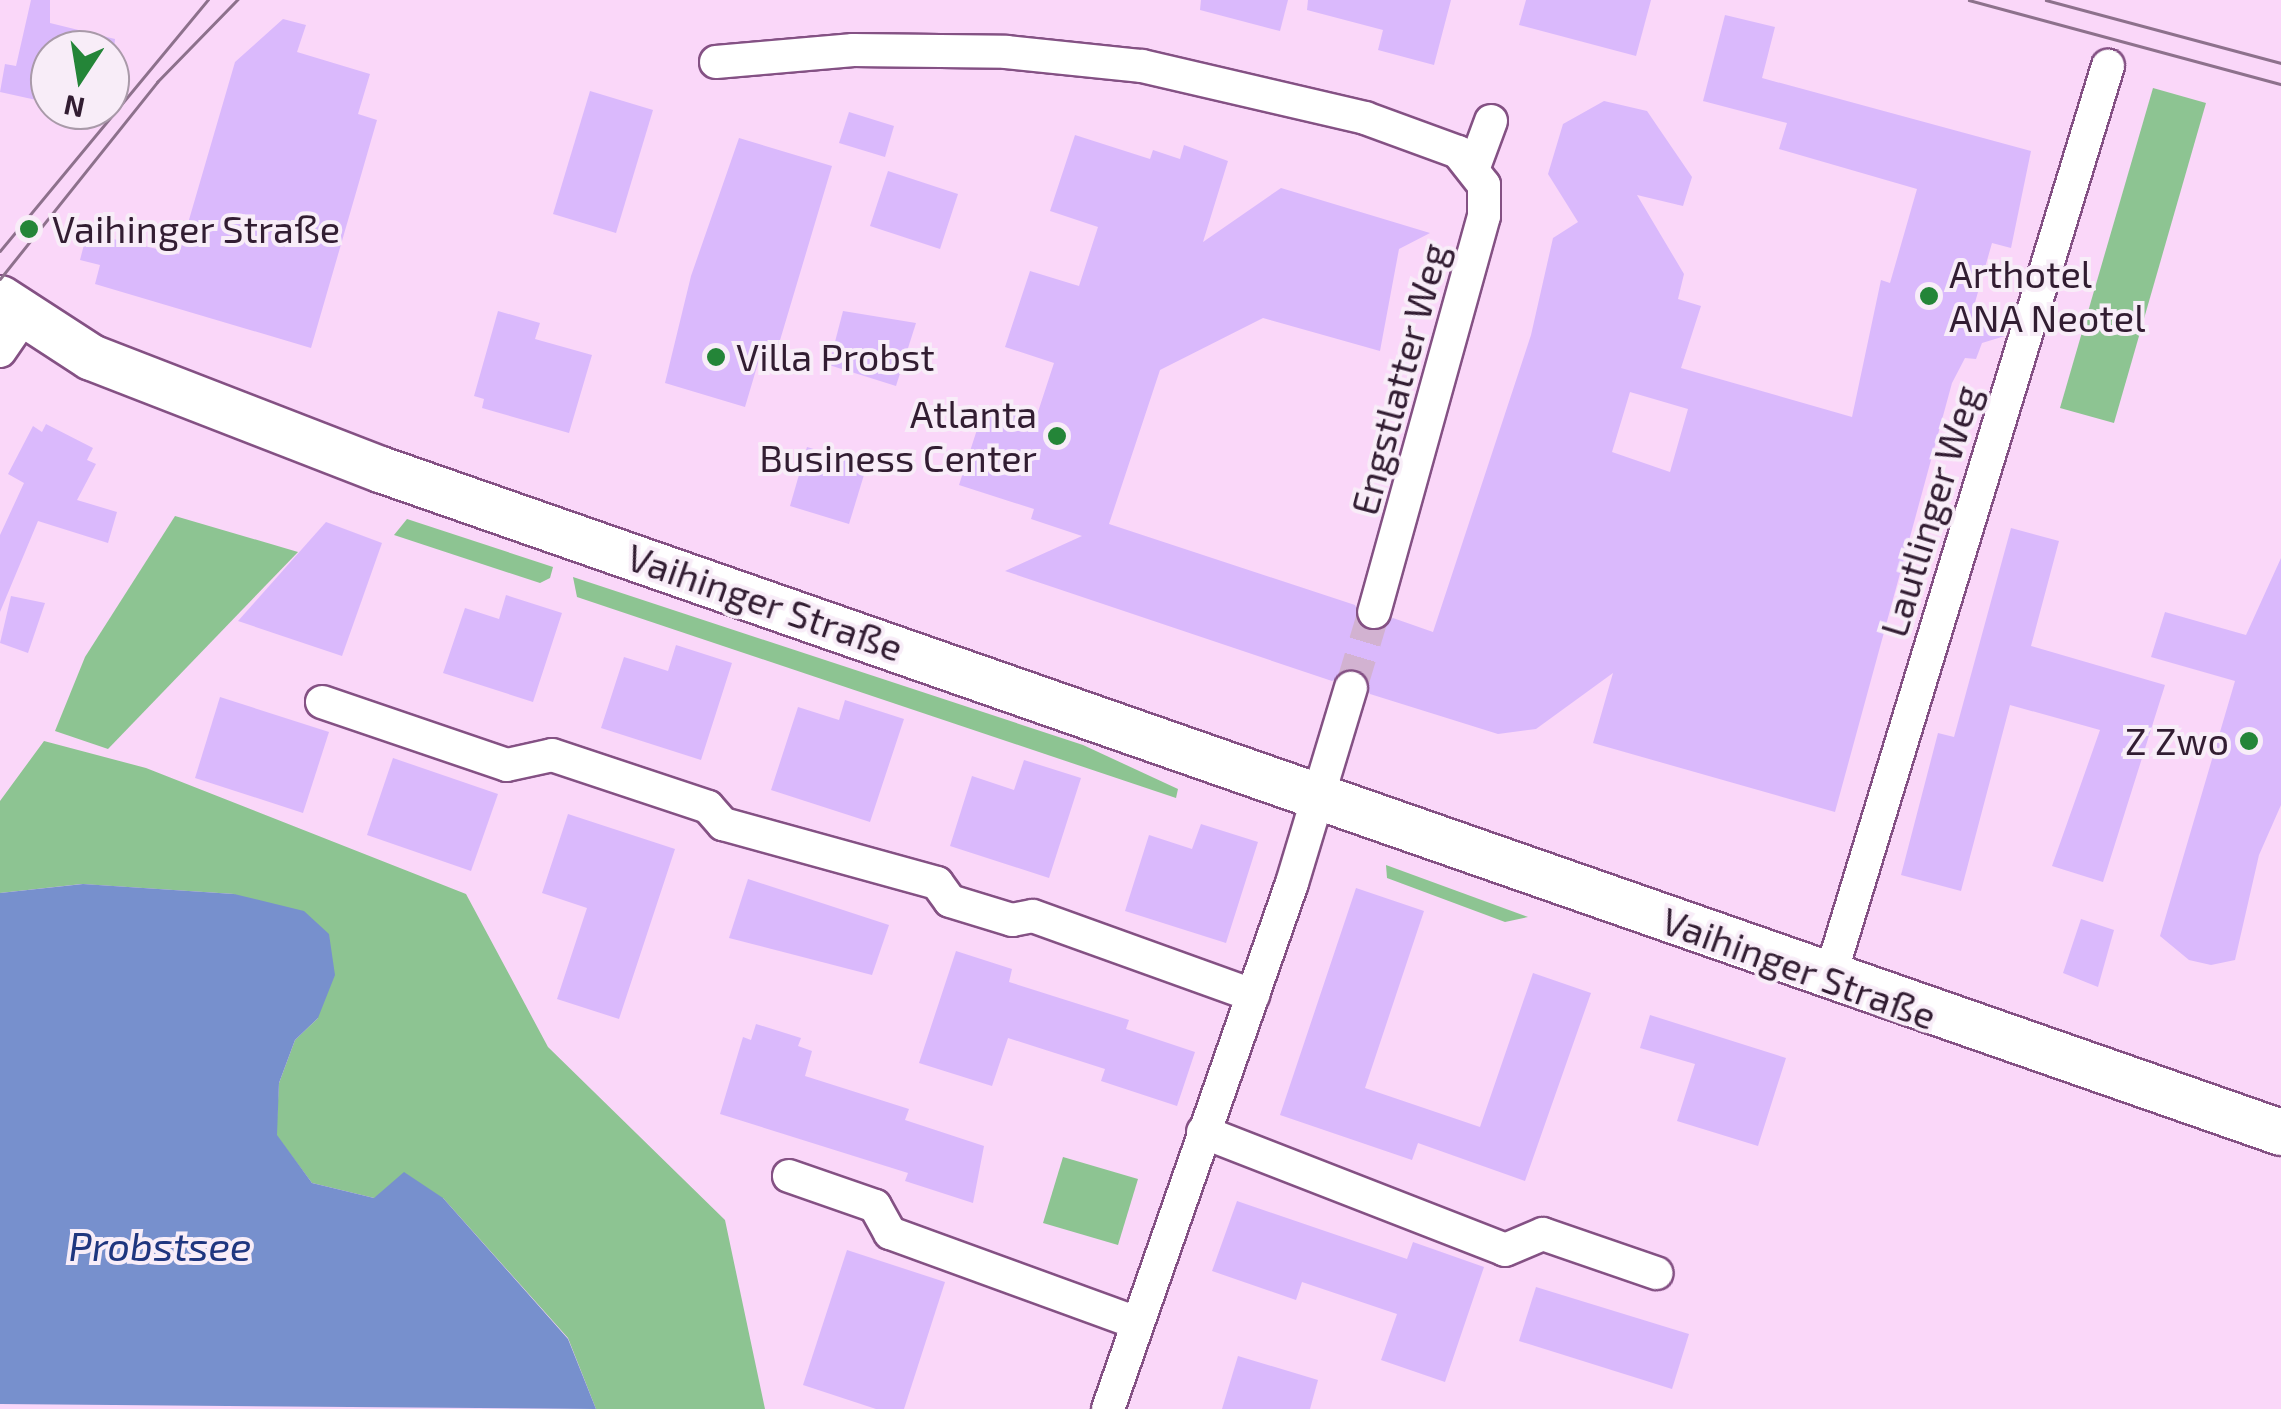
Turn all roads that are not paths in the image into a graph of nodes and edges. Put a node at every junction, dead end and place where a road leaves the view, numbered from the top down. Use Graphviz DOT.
graph roads {
  1 [pos="716,62"];
  2 [pos="2108,66"];
  3 [pos="1491,121"];
  4 [pos="1474,167"];
  5 [pos="9,318"];
  6 [pos="1374,612"];
  7 [pos="1350,688"];
  8 [pos="322,702"];
  9 [pos="1318,799"];
  10 [pos="1828,980"];
  11 [pos="1254,995"];
  12 [pos="1203,1132"];
  13 [pos="2281,1132"];
  14 [pos="789,1176"];
  15 [pos="1656,1273"];
  16 [pos="1137,1323"];
  17 [pos="1108,1409"];
  1 -- 4 [label="street"];
  2 -- 10 [label="street, Lautlinger Weg"];
  3 -- 4 [label="street"];
  4 -- 6 [label="street, Engstlatter Weg"];
  5 -- 9 [label="main road, Vaihinger Straße"];
  7 -- 9 [label="street"];
  8 -- 11 [label="street"];
  9 -- 10 [label="main road, Vaihinger Straße"];
  9 -- 11 [label="street"];
  10 -- 13 [label="main road, Vaihinger Straße"];
  11 -- 12 [label="street"];
  12 -- 15 [label="street"];
  12 -- 16 [label="street"];
  14 -- 16 [label="street"];
  16 -- 17 [label="street"];
}
